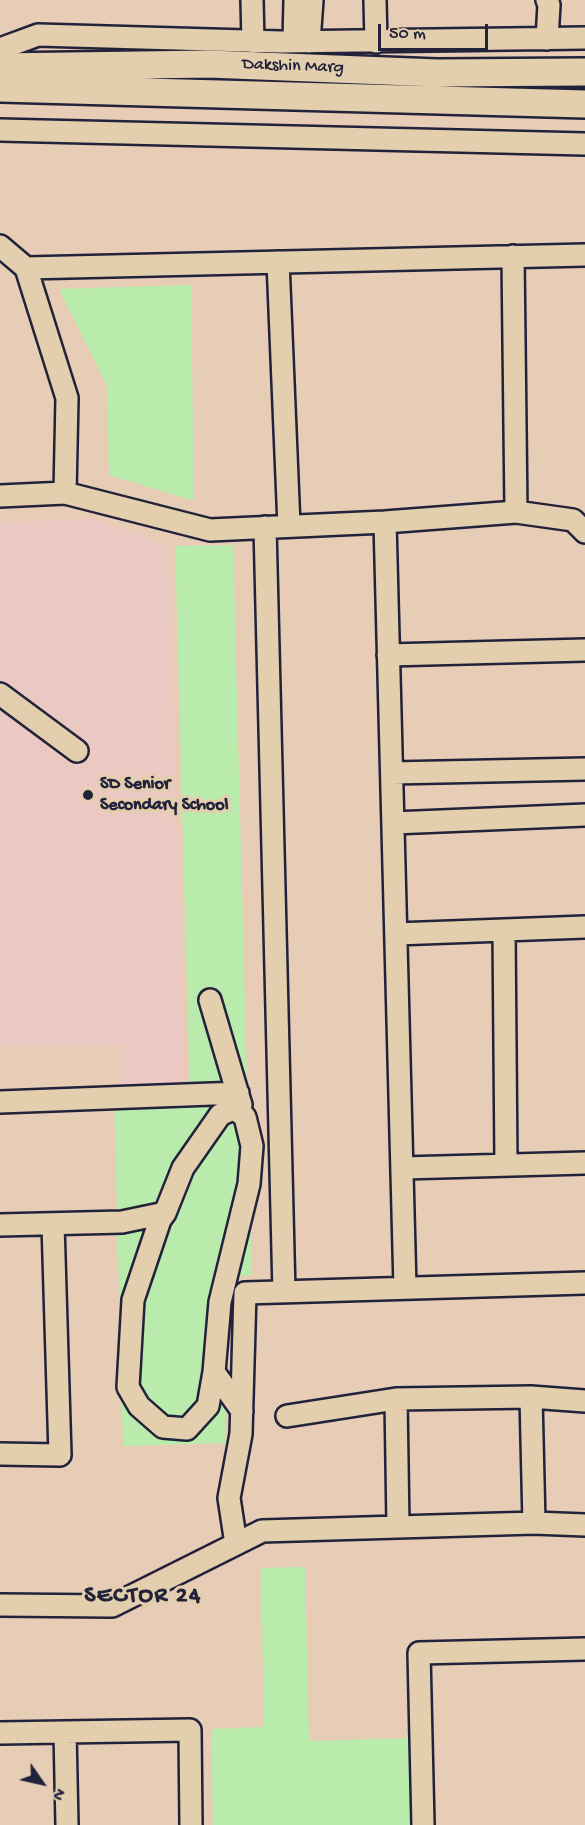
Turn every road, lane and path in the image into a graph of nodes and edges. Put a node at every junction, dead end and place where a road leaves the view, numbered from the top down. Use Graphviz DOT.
graph roads {
  1 [pos="252,0"];
  2 [pos="295,0"];
  3 [pos="312,0"];
  4 [pos="375,0"];
  5 [pos="547,0"];
  6 [pos="585,38"];
  7 [pos="547,39"];
  8 [pos="253,42"];
  9 [pos="302,42"];
  10 [pos="376,42"];
  11 [pos="0,49"];
  12 [pos="0,67"];
  13 [pos="585,72"];
  14 [pos="0,88"];
  15 [pos="585,104"];
  16 [pos="0,130"];
  17 [pos="585,144"];
  18 [pos="0,246"];
  19 [pos="585,255"];
  20 [pos="513,256"];
  21 [pos="278,262"];
  22 [pos="26,268"];
  23 [pos="65,493"];
  24 [pos="0,496"];
  25 [pos="516,512"];
  26 [pos="385,522"];
  27 [pos="289,526"];
  28 [pos="265,527"];
  29 [pos="585,532"];
  30 [pos="585,650"];
  31 [pos="388,655"];
  32 [pos="0,694"];
  33 [pos="77,751"];
  34 [pos="585,769"];
  35 [pos="392,773"];
  36 [pos="585,815"];
  37 [pos="393,823"];
  38 [pos="585,927"];
  39 [pos="504,930"];
  40 [pos="396,934"];
  41 [pos="210,1000"];
  42 [pos="238,1093"];
  43 [pos="0,1102"];
  44 [pos="245,1117"];
  45 [pos="585,1163"];
  46 [pos="506,1165"];
  47 [pos="403,1168"];
  48 [pos="165,1213"];
  49 [pos="53,1224"];
  50 [pos="0,1226"];
  51 [pos="585,1283"];
  52 [pos="405,1288"];
  53 [pos="284,1292"];
  54 [pos="214,1372"];
  55 [pos="531,1397"];
  56 [pos="396,1399"];
  57 [pos="585,1401"];
  58 [pos="242,1411"];
  59 [pos="288,1416"];
  60 [pos="0,1454"];
  61 [pos="534,1523"];
  62 [pos="585,1525"];
  63 [pos="398,1527"];
  64 [pos="236,1544"];
  65 [pos="0,1605"];
  66 [pos="585,1649"];
  67 [pos="65,1732"];
  68 [pos="0,1733"];
  69 [pos="67,1825"];
  70 [pos="191,1825"];
  71 [pos="423,1825"];
  1 -- 8 [label="street"];
  2 -- 9 [label="street"];
  3 -- 9 [label="street"];
  4 -- 10 [label="street"];
  5 -- 7 [label="street"];
  6 -- 7 [label="street"];
  7 -- 10 [label="street"];
  8 -- 9 [label="street"];
  8 -- 11 [label="street"];
  9 -- 10 [label="street"];
  12 -- 13 [label="main road, Dakshin Marg"];
  14 -- 15 [label="main road, Dakshin Marg"];
  16 -- 17 [label="street"];
  18 -- 22 [label="street"];
  19 -- 20 [label="street"];
  20 -- 21 [label="street"];
  20 -- 25 [label="street"];
  21 -- 22 [label="street"];
  21 -- 27 [label="street"];
  22 -- 23 [label="street"];
  23 -- 24 [label="street"];
  23 -- 28 [label="street"];
  25 -- 26 [label="street"];
  25 -- 29 [label="street"];
  26 -- 27 [label="street"];
  26 -- 31 [label="street"];
  27 -- 28 [label="street"];
  28 -- 53 [label="street"];
  30 -- 31 [label="street"];
  31 -- 35 [label="street"];
  32 -- 33 [label="street"];
  34 -- 35 [label="street"];
  35 -- 37 [label="street"];
  36 -- 37 [label="street"];
  37 -- 40 [label="street"];
  38 -- 39 [label="street"];
  39 -- 40 [label="street"];
  39 -- 46 [label="street"];
  40 -- 47 [label="street"];
  41 -- 42 [label="street"];
  42 -- 43 [label="street"];
  42 -- 44 [label="street"];
  44 -- 48 [label="street"];
  44 -- 54 [label="street"];
  45 -- 46 [label="street"];
  46 -- 47 [label="street"];
  47 -- 52 [label="street"];
  48 -- 49 [label="street"];
  48 -- 54 [label="street"];
  49 -- 50 [label="street"];
  49 -- 60 [label="street"];
  51 -- 52 [label="street"];
  52 -- 53 [label="street"];
  53 -- 58 [label="street"];
  54 -- 58 [label="street"];
  55 -- 56 [label="street"];
  55 -- 57 [label="street"];
  55 -- 61 [label="street"];
  56 -- 59 [label="street"];
  56 -- 63 [label="street"];
  58 -- 64 [label="street"];
  61 -- 62 [label="street"];
  61 -- 63 [label="street"];
  63 -- 64 [label="street"];
  64 -- 65 [label="street"];
  66 -- 71 [label="street"];
  67 -- 68 [label="street"];
  67 -- 69 [label="street"];
  67 -- 70 [label="street"];
}
